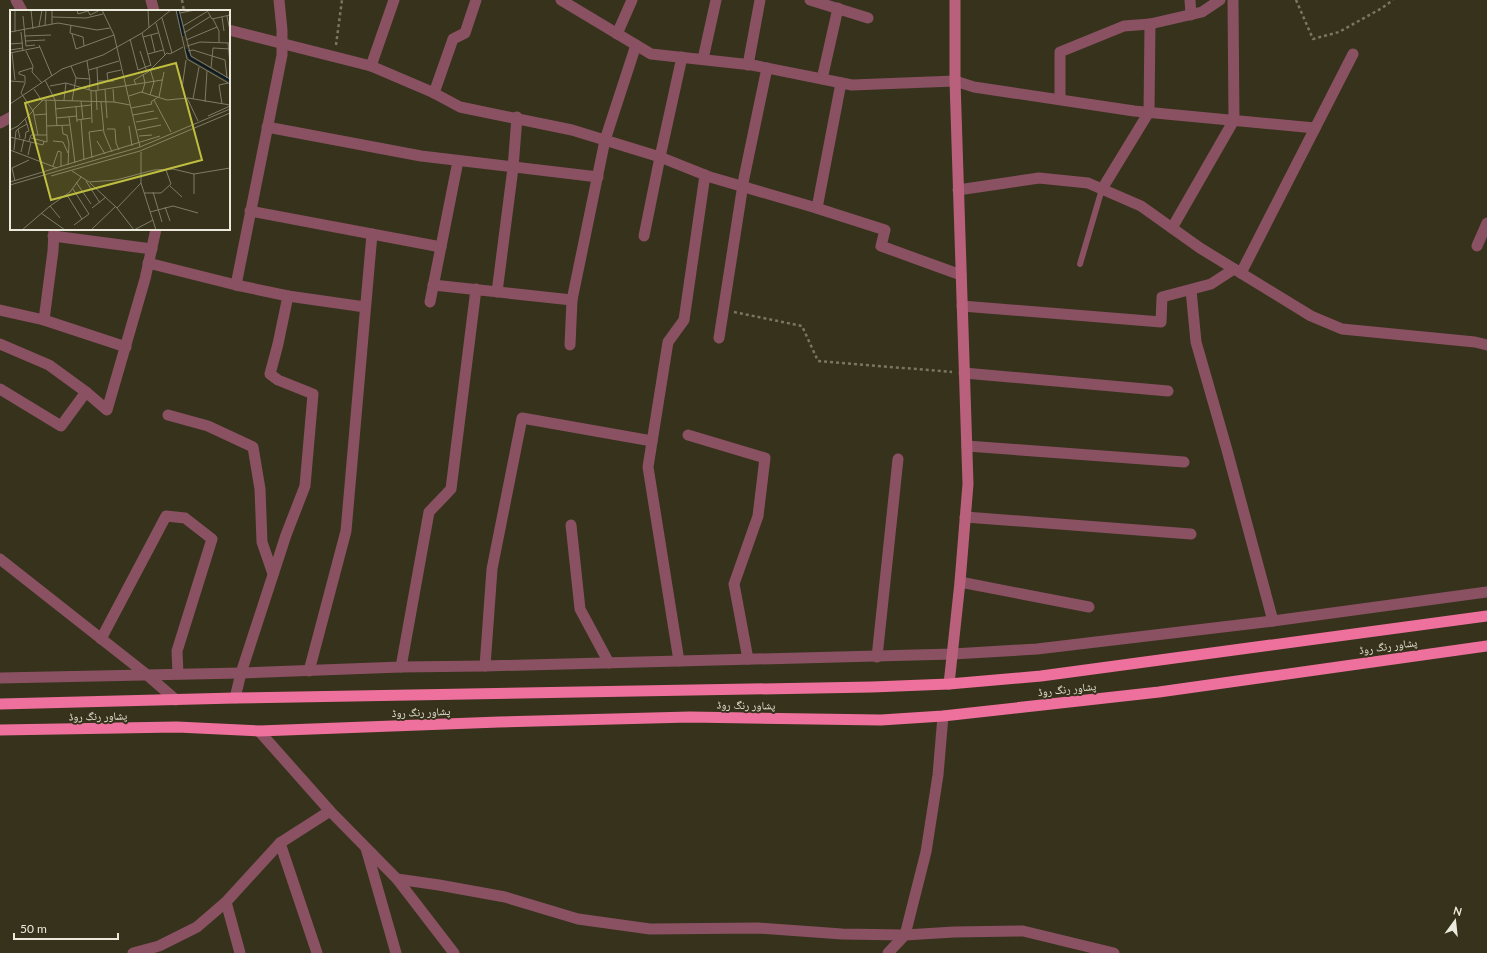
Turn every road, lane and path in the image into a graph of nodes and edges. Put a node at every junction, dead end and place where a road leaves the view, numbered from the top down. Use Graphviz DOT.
graph roads {
  1 [pos="16,0"];
  2 [pos="151,0"];
  3 [pos="182,0"];
  4 [pos="279,0"];
  5 [pos="342,0"];
  6 [pos="394,0"];
  7 [pos="476,0"];
  8 [pos="561,0"];
  9 [pos="632,0"];
  10 [pos="716,0"];
  11 [pos="760,0"];
  12 [pos="813,0"];
  13 [pos="955,0"];
  14 [pos="1190,0"];
  15 [pos="1220,0"];
  16 [pos="1233,0"];
  17 [pos="1296,0"];
  18 [pos="1393,0"];
  19 [pos="838,8"];
  20 [pos="21,10"];
  21 [pos="154,10"];
  22 [pos="184,10"];
  23 [pos="1191,15"];
  24 [pos="868,18"];
  25 [pos="1150,24"];
  26 [pos="230,30"];
  27 [pos="617,34"];
  28 [pos="282,43"];
  29 [pos="636,46"];
  30 [pos="1353,54"];
  31 [pos="335,57"];
  32 [pos="682,57"];
  33 [pos="703,59"];
  34 [pos="748,65"];
  35 [pos="371,66"];
  36 [pos="767,68"];
  37 [pos="822,79"];
  38 [pos="955,81"];
  39 [pos="841,83"];
  40 [pos="434,93"];
  41 [pos="1060,99"];
  42 [pos="1149,112"];
  43 [pos="10,118"];
  44 [pos="517,118"];
  45 [pos="1234,120"];
  46 [pos="0,123"];
  47 [pos="267,127"];
  48 [pos="1315,128"];
  49 [pos="605,140"];
  50 [pos="660,157"];
  51 [pos="458,161"];
  52 [pos="513,168"];
  53 [pos="705,175"];
  54 [pos="598,177"];
  55 [pos="743,187"];
  56 [pos="1102,189"];
  57 [pos="958,190"];
  58 [pos="818,208"];
  59 [pos="250,211"];
  60 [pos="1487,223"];
  61 [pos="1172,228"];
  62 [pos="156,230"];
  63 [pos="54,232"];
  64 [pos="372,234"];
  65 [pos="644,236"];
  66 [pos="1477,246"];
  67 [pos="441,247"];
  68 [pos="152,249"];
  69 [pos="148,263"];
  70 [pos="1080,264"];
  71 [pos="1238,271"];
  72 [pos="961,276"];
  73 [pos="236,285"];
  74 [pos="433,285"];
  75 [pos="476,289"];
  76 [pos="1191,290"];
  77 [pos="498,292"];
  78 [pos="288,296"];
  79 [pos="572,300"];
  80 [pos="430,302"];
  81 [pos="962,306"];
  82 [pos="365,307"];
  83 [pos="724,309"];
  84 [pos="0,310"];
  85 [pos="44,320"];
  86 [pos="719,338"];
  87 [pos="0,344"];
  88 [pos="570,345"];
  89 [pos="1487,345"];
  90 [pos="126,347"];
  91 [pos="964,373"];
  92 [pos="0,389"];
  93 [pos="1168,391"];
  94 [pos="86,392"];
  95 [pos="168,415"];
  96 [pos="688,435"];
  97 [pos="652,441"];
  98 [pos="967,446"];
  99 [pos="898,459"];
  100 [pos="1184,462"];
  101 [pos="965,516"];
  102 [pos="571,525"];
  103 [pos="1191,534"];
  104 [pos="0,559"];
  105 [pos="273,574"];
  106 [pos="960,582"];
  107 [pos="1487,592"];
  108 [pos="1089,608"];
  109 [pos="1487,616"];
  110 [pos="1273,621"];
  111 [pos="101,639"];
  112 [pos="1487,646"];
  113 [pos="953,654"];
  114 [pos="877,656"];
  115 [pos="748,660"];
  116 [pos="679,661"];
  117 [pos="609,663"];
  118 [pos="485,666"];
  119 [pos="401,667"];
  120 [pos="309,671"];
  121 [pos="241,673"];
  122 [pos="146,674"];
  123 [pos="178,674"];
  124 [pos="0,678"];
  125 [pos="949,684"];
  126 [pos="235,698"];
  127 [pos="176,700"];
  128 [pos="0,704"];
  129 [pos="943,716"];
  130 [pos="0,730"];
  131 [pos="259,731"];
  132 [pos="330,811"];
  133 [pos="280,843"];
  134 [pos="366,846"];
  135 [pos="397,879"];
  136 [pos="226,902"];
  137 [pos="905,935"];
  138 [pos="160,949"];
  139 [pos="133,953"];
  140 [pos="240,953"];
  141 [pos="317,953"];
  142 [pos="396,953"];
  143 [pos="454,953"];
  144 [pos="888,953"];
  145 [pos="1114,953"];
  1 -- 20 [label="street"];
  2 -- 21 [label="street"];
  3 -- 22 [label="path"];
  4 -- 28 [label="street"];
  5 -- 31 [label="path"];
  6 -- 35 [label="street"];
  7 -- 40 [label="street"];
  8 -- 27 [label="street"];
  9 -- 27 [label="street"];
  10 -- 33 [label="street"];
  11 -- 34 [label="street"];
  12 -- 19 [label="street"];
  13 -- 38 [label="main road"];
  14 -- 23 [label="street"];
  15 -- 23 [label="street"];
  16 -- 45 [label="street"];
  17 -- 18 [label="path"];
  19 -- 24 [label="street"];
  19 -- 37 [label="street"];
  23 -- 25 [label="street"];
  25 -- 41 [label="street"];
  25 -- 42 [label="street"];
  26 -- 28 [label="street"];
  27 -- 29 [label="street"];
  28 -- 31 [label="street"];
  28 -- 47 [label="street"];
  29 -- 32 [label="street"];
  29 -- 49 [label="street"];
  30 -- 48 [label="street"];
  31 -- 35 [label="street"];
  32 -- 33 [label="street"];
  32 -- 50 [label="street"];
  33 -- 34 [label="street"];
  34 -- 36 [label="street"];
  35 -- 40 [label="street"];
  36 -- 37 [label="street"];
  36 -- 55 [label="street"];
  37 -- 39 [label="street"];
  38 -- 39 [label="street"];
  38 -- 41 [label="street"];
  38 -- 57 [label="main road"];
  39 -- 58 [label="street"];
  40 -- 44 [label="street"];
  41 -- 42 [label="street"];
  42 -- 45 [label="street"];
  42 -- 56 [label="street"];
  43 -- 46 [label="street"];
  44 -- 49 [label="street"];
  44 -- 52 [label="street"];
  45 -- 48 [label="street"];
  45 -- 61 [label="street"];
  47 -- 51 [label="street"];
  47 -- 59 [label="street"];
  48 -- 71 [label="street"];
  49 -- 50 [label="street"];
  49 -- 54 [label="street"];
  50 -- 53 [label="street"];
  50 -- 65 [label="street"];
  51 -- 52 [label="street"];
  51 -- 67 [label="street"];
  52 -- 54 [label="street"];
  52 -- 77 [label="street"];
  53 -- 55 [label="street"];
  53 -- 97 [label="street"];
  54 -- 79 [label="street"];
  55 -- 58 [label="street"];
  55 -- 83 [label="street"];
  56 -- 57 [label="street"];
  56 -- 61 [label="street"];
  56 -- 70 [label="lane"];
  57 -- 72 [label="main road"];
  58 -- 72 [label="street"];
  59 -- 64 [label="street"];
  59 -- 73 [label="street"];
  60 -- 66 [label="street"];
  61 -- 71 [label="street"];
  62 -- 68 [label="street"];
  63 -- 68 [label="street"];
  63 -- 85 [label="street"];
  64 -- 67 [label="street"];
  64 -- 82 [label="street"];
  67 -- 74 [label="street"];
  68 -- 69 [label="street"];
  69 -- 73 [label="street"];
  69 -- 90 [label="street"];
  71 -- 76 [label="street"];
  71 -- 89 [label="street"];
  72 -- 81 [label="main road"];
  73 -- 78 [label="street"];
  74 -- 75 [label="street"];
  74 -- 80 [label="street"];
  75 -- 77 [label="street"];
  75 -- 119 [label="street"];
  76 -- 81 [label="street"];
  76 -- 110 [label="street"];
  77 -- 79 [label="street"];
  78 -- 82 [label="street"];
  78 -- 105 [label="street"];
  79 -- 88 [label="street"];
  81 -- 91 [label="main road"];
  82 -- 120 [label="street"];
  83 -- 86 [label="street"];
  83 -- 91 [label="path"];
  84 -- 85 [label="street"];
  85 -- 90 [label="street"];
  87 -- 94 [label="street"];
  90 -- 94 [label="street"];
  91 -- 93 [label="street"];
  91 -- 98 [label="main road"];
  92 -- 94 [label="street"];
  95 -- 105 [label="street"];
  96 -- 115 [label="street"];
  97 -- 116 [label="street"];
  97 -- 118 [label="street"];
  98 -- 100 [label="street"];
  98 -- 101 [label="main road"];
  99 -- 114 [label="street"];
  101 -- 103 [label="street"];
  101 -- 106 [label="main road"];
  102 -- 117 [label="street"];
  104 -- 111 [label="street"];
  105 -- 121 [label="street"];
  106 -- 108 [label="street"];
  106 -- 113 [label="main road"];
  107 -- 110 [label="street"];
  109 -- 125 [label="highway, پشاور رنگ روڈ"];
  110 -- 113 [label="street"];
  111 -- 122 [label="street"];
  111 -- 123 [label="street"];
  112 -- 129 [label="highway, پشاور رنگ روڈ"];
  113 -- 114 [label="street"];
  113 -- 125 [label="main road"];
  114 -- 115 [label="street"];
  115 -- 116 [label="street"];
  116 -- 117 [label="street"];
  117 -- 118 [label="street"];
  118 -- 119 [label="street"];
  119 -- 120 [label="street"];
  120 -- 121 [label="street"];
  121 -- 123 [label="street"];
  121 -- 126 [label="street"];
  122 -- 123 [label="street"];
  122 -- 124 [label="street"];
  122 -- 127 [label="street"];
  125 -- 126 [label="highway, پشاور رنگ روڈ"];
  126 -- 127 [label="highway, پشاور رنگ روڈ"];
  127 -- 128 [label="highway, پشاور رنگ روڈ"];
  129 -- 131 [label="highway, پشاور رنگ روڈ"];
  129 -- 137 [label="street"];
  130 -- 131 [label="highway, پشاور رنگ روڈ"];
  131 -- 132 [label="street"];
  132 -- 133 [label="street"];
  132 -- 134 [label="street"];
  133 -- 136 [label="street"];
  133 -- 141 [label="street"];
  134 -- 135 [label="street"];
  134 -- 142 [label="street"];
  135 -- 137 [label="street"];
  135 -- 143 [label="street"];
  136 -- 138 [label="street"];
  136 -- 140 [label="street"];
  137 -- 144 [label="street"];
  137 -- 145 [label="street"];
  138 -- 139 [label="street"];
}
